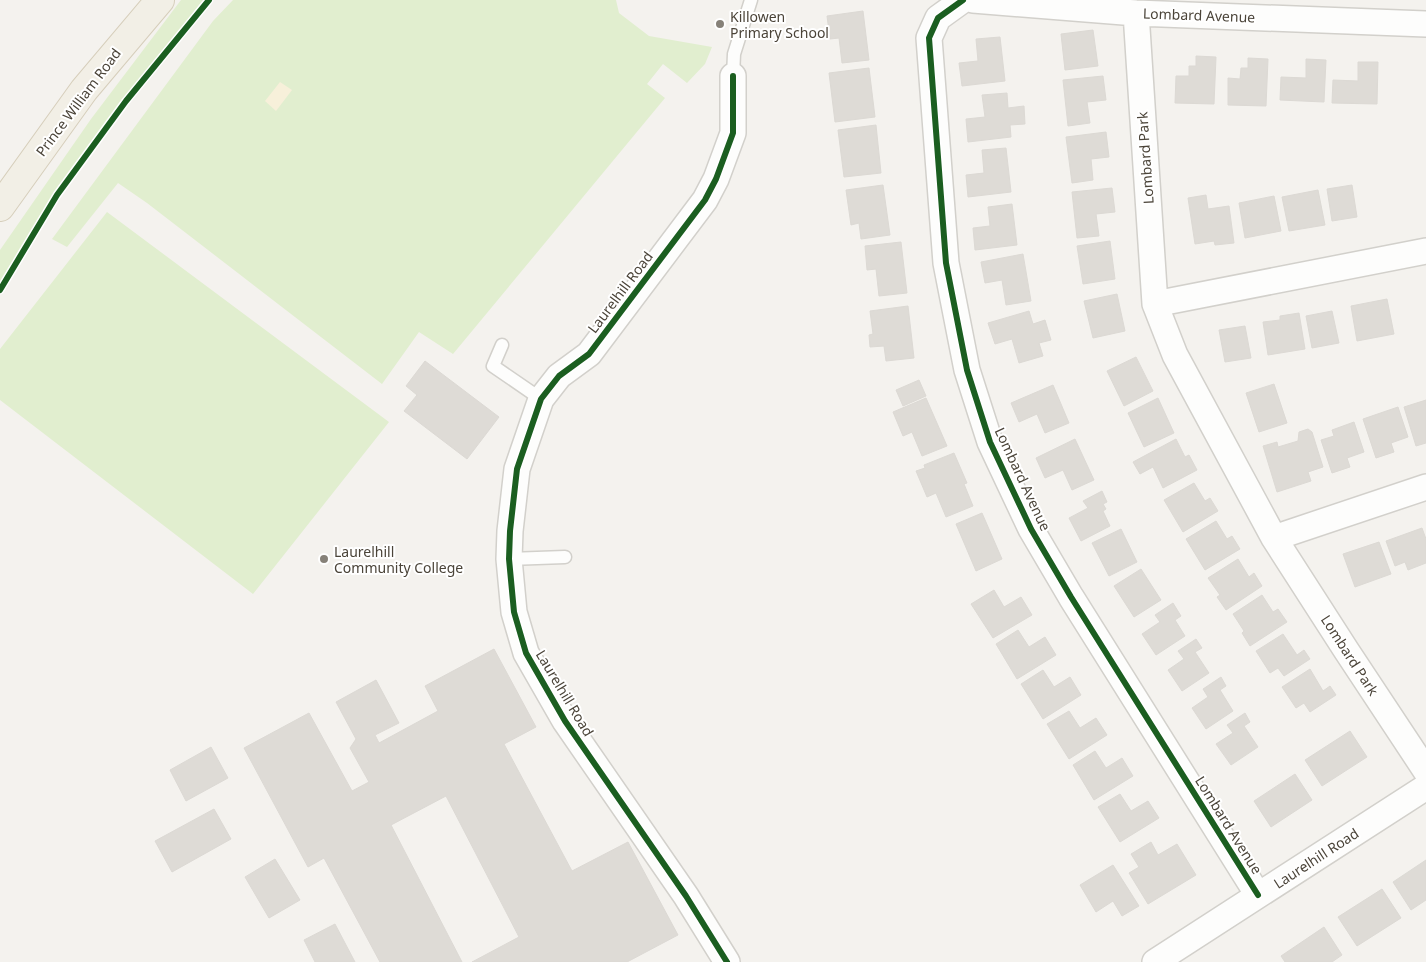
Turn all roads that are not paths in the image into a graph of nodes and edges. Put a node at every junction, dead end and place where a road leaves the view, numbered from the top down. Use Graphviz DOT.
graph roads {
  1 [pos="160,0"];
  2 [pos="751,0"];
  3 [pos="963,0"];
  4 [pos="973,0"];
  5 [pos="1136,13"];
  6 [pos="1426,24"];
  7 [pos="733,76"];
  8 [pos="0,207"];
  9 [pos="1426,251"];
  10 [pos="1155,304"];
  11 [pos="502,345"];
  12 [pos="541,400"];
  13 [pos="1426,487"];
  14 [pos="1274,538"];
  15 [pos="565,557"];
  16 [pos="509,559"];
  17 [pos="1426,771"];
  18 [pos="1426,787"];
  19 [pos="1258,895"];
  20 [pos="726,962"];
  21 [pos="1154,962"];
  1 -- 8 [label="main road, Prince William Road"];
  2 -- 7 [label="lane"];
  3 -- 19 [label="street, Lombard Avenue"];
  4 -- 5 [label="street, Lombard Avenue"];
  5 -- 6 [label="street, Lombard Avenue"];
  5 -- 10 [label="street, Lombard Park"];
  7 -- 12 [label="street, Laurelhill Road"];
  9 -- 10 [label="street"];
  10 -- 14 [label="street, Lombard Park"];
  11 -- 12 [label="lane"];
  12 -- 16 [label="street, Laurelhill Road"];
  13 -- 14 [label="street"];
  14 -- 17 [label="street, Lombard Park"];
  15 -- 16 [label="lane"];
  16 -- 20 [label="street, Laurelhill Road"];
  18 -- 19 [label="street, Laurelhill Road"];
  19 -- 21 [label="street, Laurelhill Road"];
}
